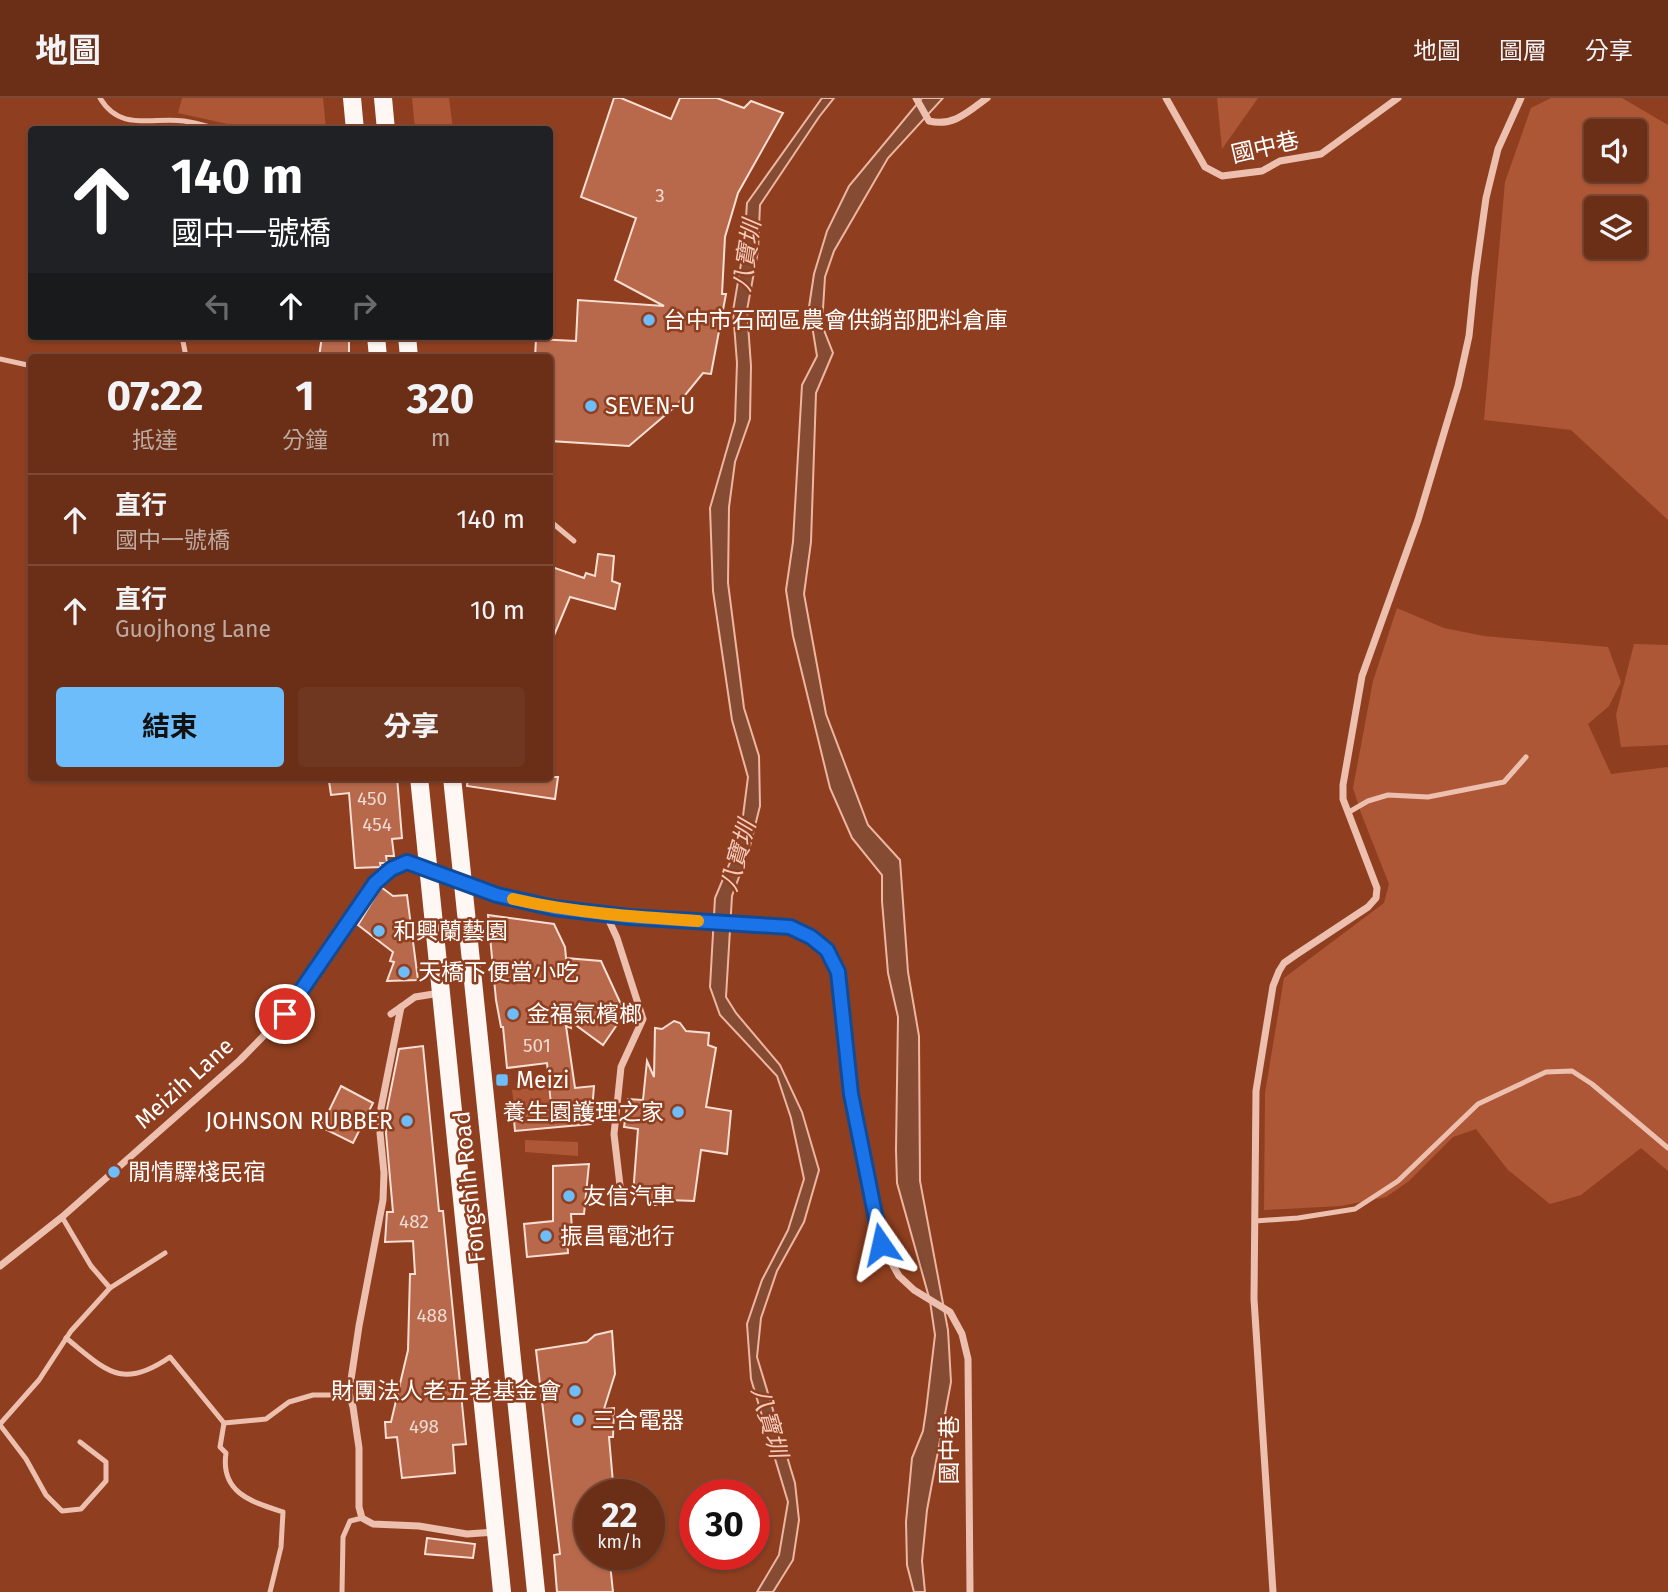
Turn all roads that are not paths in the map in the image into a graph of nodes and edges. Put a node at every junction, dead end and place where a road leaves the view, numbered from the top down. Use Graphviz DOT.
graph roads {
  1 [pos="100,98"];
  2 [pos="352,98"];
  3 [pos="383,98"];
  4 [pos="916,98"];
  5 [pos="987,98"];
  6 [pos="1166,98"];
  7 [pos="1398,98"];
  8 [pos="1521,98"];
  9 [pos="205,126"];
  10 [pos="355,126"];
  11 [pos="386,126"];
  12 [pos="0,359"];
  13 [pos="28,365"];
  14 [pos="553,524"];
  15 [pos="574,541"];
  16 [pos="1526,757"];
  17 [pos="419,781"];
  18 [pos="452,781"];
  19 [pos="1349,812"];
  20 [pos="429,868"];
  21 [pos="463,882"];
  22 [pos="606,914"];
  23 [pos="441,993"];
  24 [pos="401,1006"];
  25 [pos="391,1014"];
  26 [pos="1668,1148"];
  27 [pos="621,1194"];
  28 [pos="62,1217"];
  29 [pos="1255,1221"];
  30 [pos="165,1254"];
  31 [pos="0,1266"];
  32 [pos="110,1288"];
  33 [pos="66,1338"];
  34 [pos="350,1395"];
  35 [pos="224,1423"];
  36 [pos="0,1424"];
  37 [pos="80,1442"];
  38 [pos="362,1518"];
  39 [pos="496,1532"];
  40 [pos="270,1592"];
  41 [pos="342,1592"];
  42 [pos="502,1592"];
  43 [pos="536,1592"];
  44 [pos="970,1592"];
  45 [pos="1273,1592"];
  1 -- 9 [label="lane"];
  2 -- 10 [label="main road"];
  3 -- 11 [label="main road"];
  4 -- 5 [label="street"];
  6 -- 7 [label="street, 國中巷"];
  8 -- 19 [label="street"];
  12 -- 13 [label="lane"];
  14 -- 15 [label="lane"];
  16 -- 19 [label="lane"];
  17 -- 20 [label="main road, Fongshih Road"];
  18 -- 21 [label="main road, Fongshih Road"];
  19 -- 29 [label="street"];
  20 -- 21 [label="street"];
  20 -- 23 [label="main road, Fongshih Road"];
  20 -- 28 [label="street, Meizih Lane"];
  21 -- 22 [label="street"];
  21 -- 43 [label="main road, Fongshih Road"];
  22 -- 27 [label="street"];
  22 -- 44 [label="street, 國中巷"];
  23 -- 24 [label="street"];
  23 -- 39 [label="main road, Fongshih Road"];
  24 -- 25 [label="street"];
  24 -- 34 [label="street"];
  26 -- 29 [label="lane"];
  28 -- 31 [label="street, Meizih Lane"];
  28 -- 32 [label="lane"];
  29 -- 45 [label="street"];
  30 -- 32 [label="lane"];
  32 -- 33 [label="lane"];
  33 -- 35 [label="lane"];
  33 -- 36 [label="lane"];
  34 -- 35 [label="lane"];
  34 -- 38 [label="street"];
  35 -- 40 [label="lane"];
  36 -- 37 [label="lane"];
  38 -- 39 [label="street"];
  38 -- 41 [label="lane"];
  39 -- 42 [label="main road, Fongshih Road"];
}
